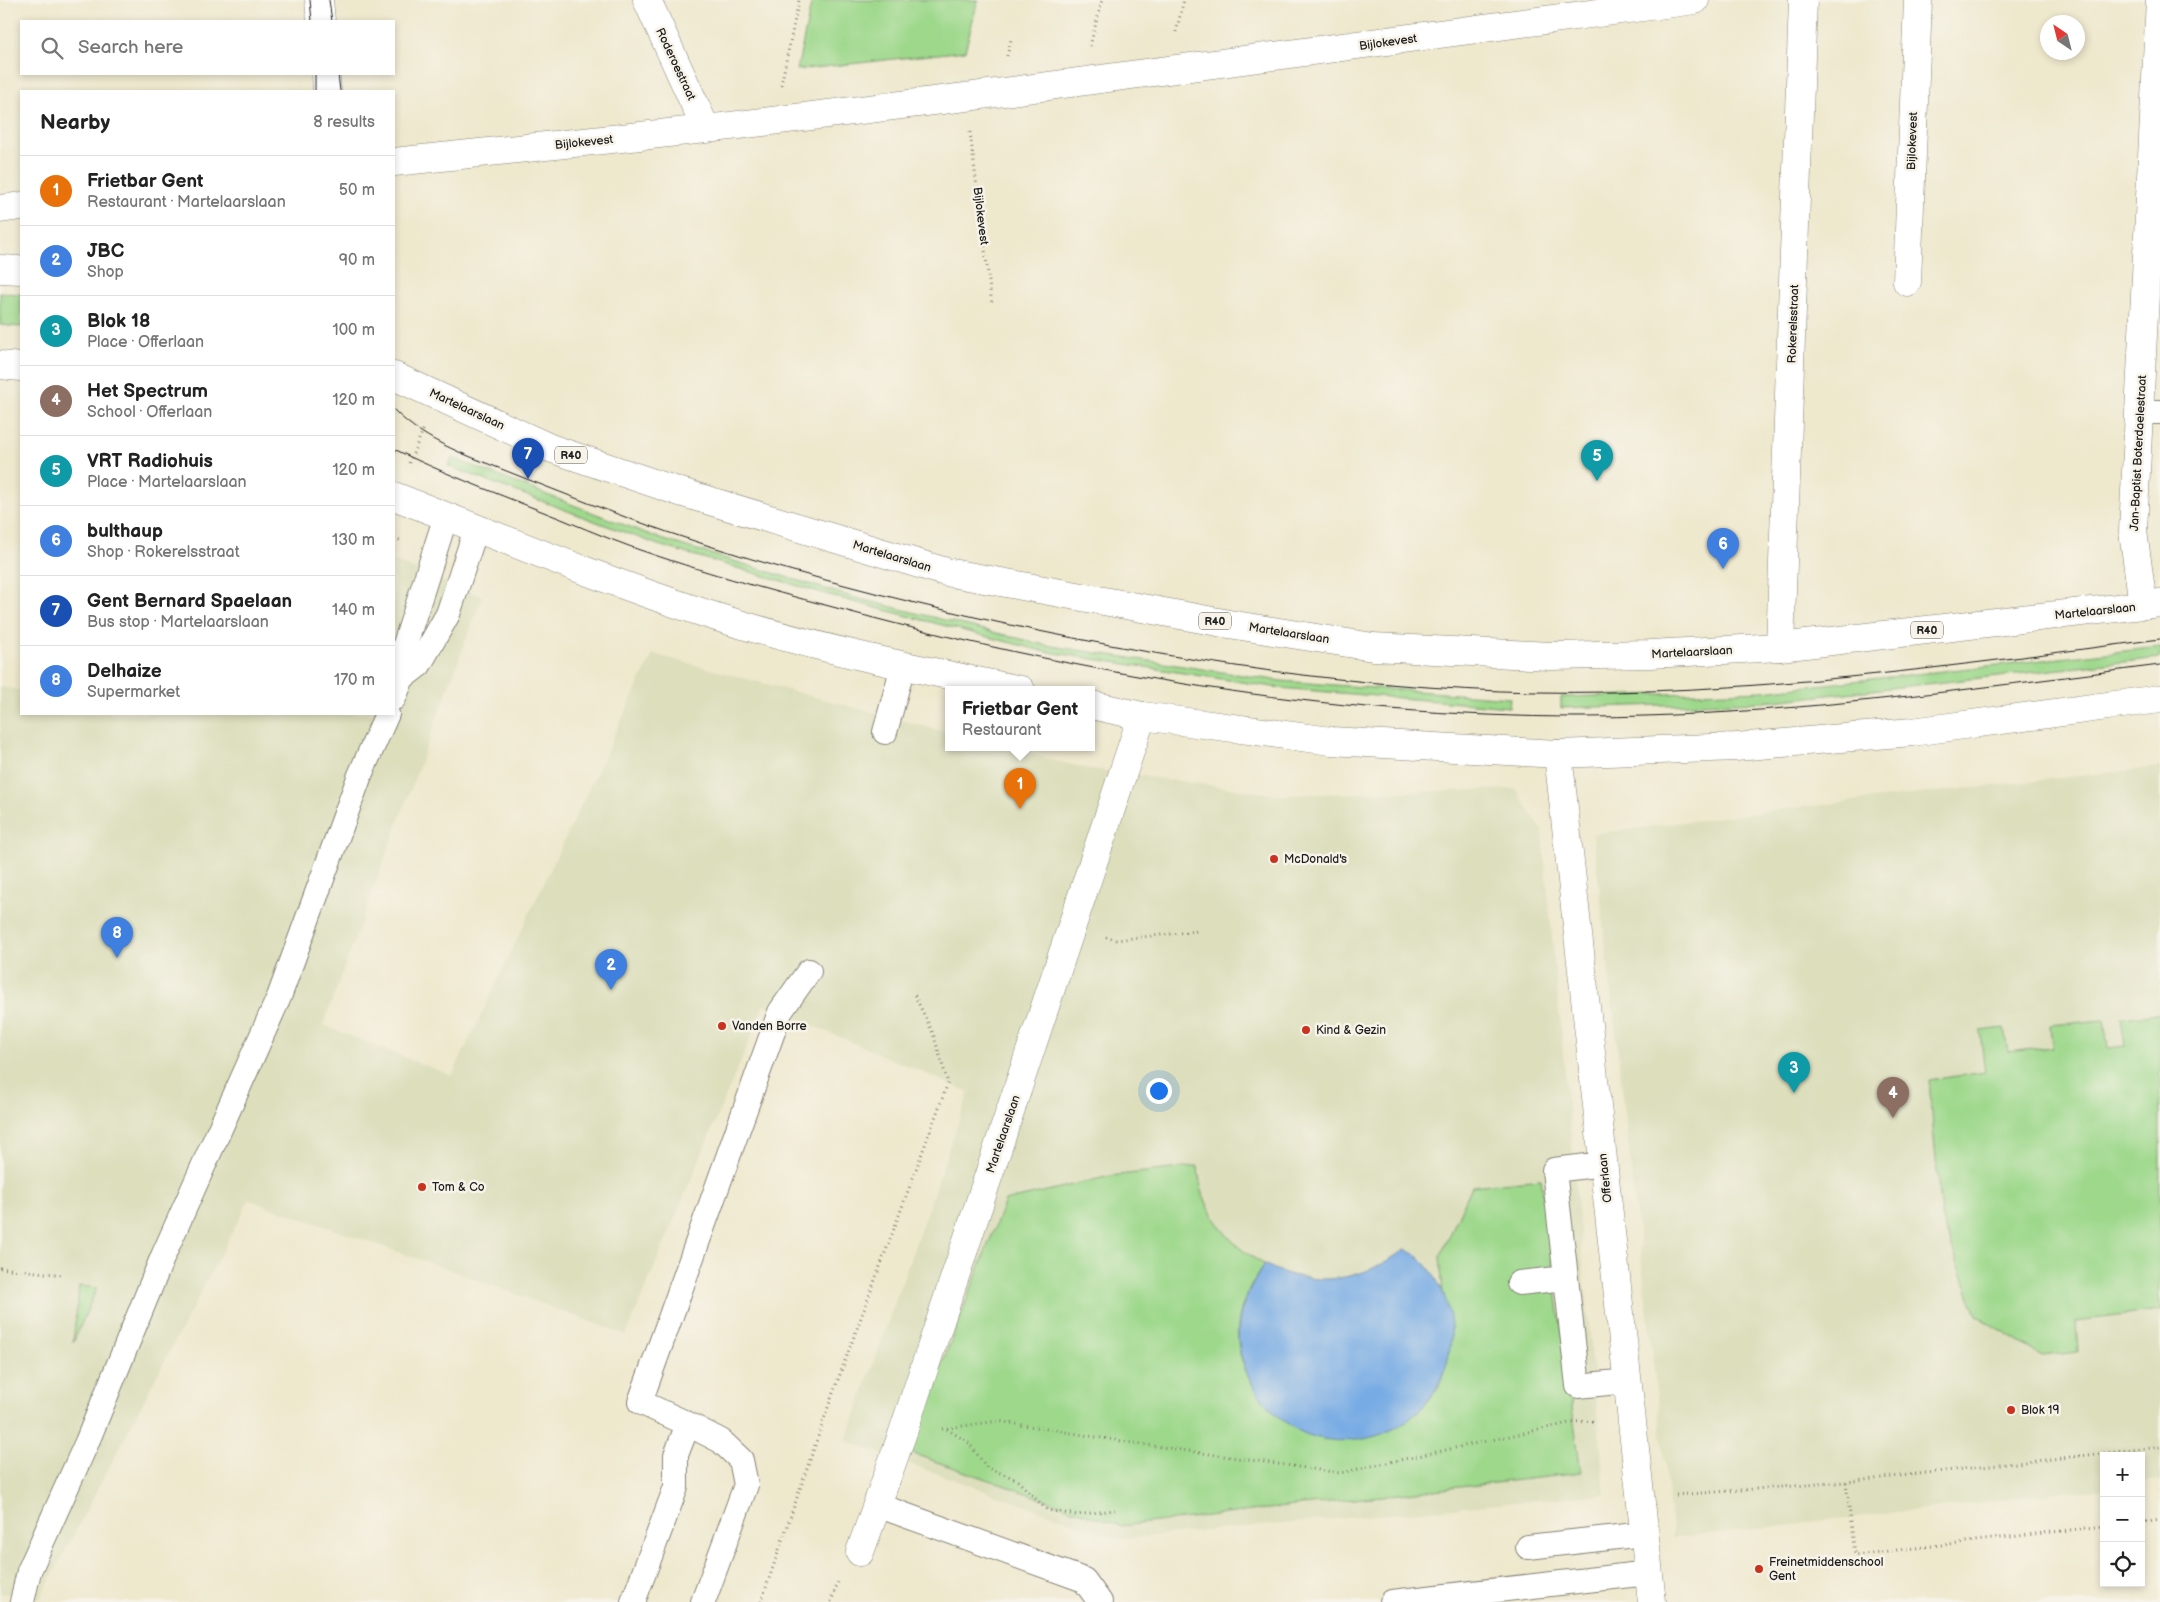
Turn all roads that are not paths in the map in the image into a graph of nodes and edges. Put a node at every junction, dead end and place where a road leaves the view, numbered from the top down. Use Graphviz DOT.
graph roads {
  1 [pos="319,0"];
  2 [pos="647,0"];
  3 [pos="1695,0"];
  4 [pos="1803,0"];
  5 [pos="1918,0"];
  6 [pos="2160,0"];
  7 [pos="321,20"];
  8 [pos="326,75"];
  9 [pos="327,90"];
  10 [pos="706,129"];
  11 [pos="395,162"];
  12 [pos="20,206"];
  13 [pos="0,209"];
  14 [pos="0,269"];
  15 [pos="20,270"];
  16 [pos="1907,282"];
  17 [pos="0,365"];
  18 [pos="20,367"];
  19 [pos="396,374"];
  20 [pos="2150,412"];
  21 [pos="395,496"];
  22 [pos="446,516"];
  23 [pos="476,530"];
  24 [pos="2152,604"];
  25 [pos="1780,648"];
  26 [pos="903,666"];
  27 [pos="1000,686"];
  28 [pos="398,688"];
  29 [pos="2160,699"];
  30 [pos="1095,706"];
  31 [pos="387,715"];
  32 [pos="1142,716"];
  33 [pos="885,732"];
  34 [pos="1558,754"];
  35 [pos="809,971"];
  36 [pos="1604,1164"];
  37 [pos="1566,1278"];
  38 [pos="1519,1283"];
  39 [pos="1628,1381"];
  40 [pos="688,1424"];
  41 [pos="877,1505"];
  42 [pos="1644,1534"];
  43 [pos="1528,1546"];
  44 [pos="860,1552"];
  45 [pos="1649,1574"];
  46 [pos="22,1602"];
  47 [pos="633,1602"];
  48 [pos="703,1602"];
  49 [pos="1100,1602"];
  50 [pos="1392,1602"];
  51 [pos="1652,1602"];
  1 -- 7 [label="street"];
  2 -- 10 [label="street, Roderoestraat"];
  3 -- 10 [label="street, Bijlokevest"];
  4 -- 25 [label="street, Rokerelsstraat"];
  5 -- 16 [label="street, Bijlokevest"];
  6 -- 20 [label="street, Jan-Baptist Boterdaelestraat"];
  8 -- 9 [label="street"];
  10 -- 11 [label="street, Bijlokevest"];
  12 -- 13 [label="street"];
  14 -- 15 [label="street"];
  17 -- 18 [label="street"];
  19 -- 25 [label="street, Martelaarslaan / R40"];
  20 -- 24 [label="street, Jan-Baptist Boterdaelestraat"];
  21 -- 22 [label="street"];
  22 -- 23 [label="street"];
  22 -- 28 [label="lane"];
  23 -- 26 [label="street"];
  23 -- 28 [label="lane"];
  24 -- 25 [label="street, Martelaarslaan / R40"];
  26 -- 27 [label="street"];
  26 -- 33 [label="lane"];
  29 -- 34 [label="street"];
  30 -- 32 [label="street"];
  31 -- 46 [label="lane"];
  32 -- 34 [label="street"];
  32 -- 41 [label="street, Martelaarslaan"];
  34 -- 36 [label="street, Offerlaan"];
  35 -- 40 [label="lane"];
  36 -- 37 [label="lane"];
  36 -- 39 [label="street, Offerlaan"];
  37 -- 38 [label="lane"];
  37 -- 39 [label="lane"];
  39 -- 42 [label="street, Offerlaan"];
  40 -- 47 [label="lane"];
  40 -- 48 [label="lane"];
  41 -- 44 [label="street, Martelaarslaan"];
  41 -- 49 [label="lane"];
  42 -- 43 [label="lane"];
  42 -- 45 [label="street, Offerlaan"];
  45 -- 50 [label="lane"];
  45 -- 51 [label="street, Offerlaan"];
}
